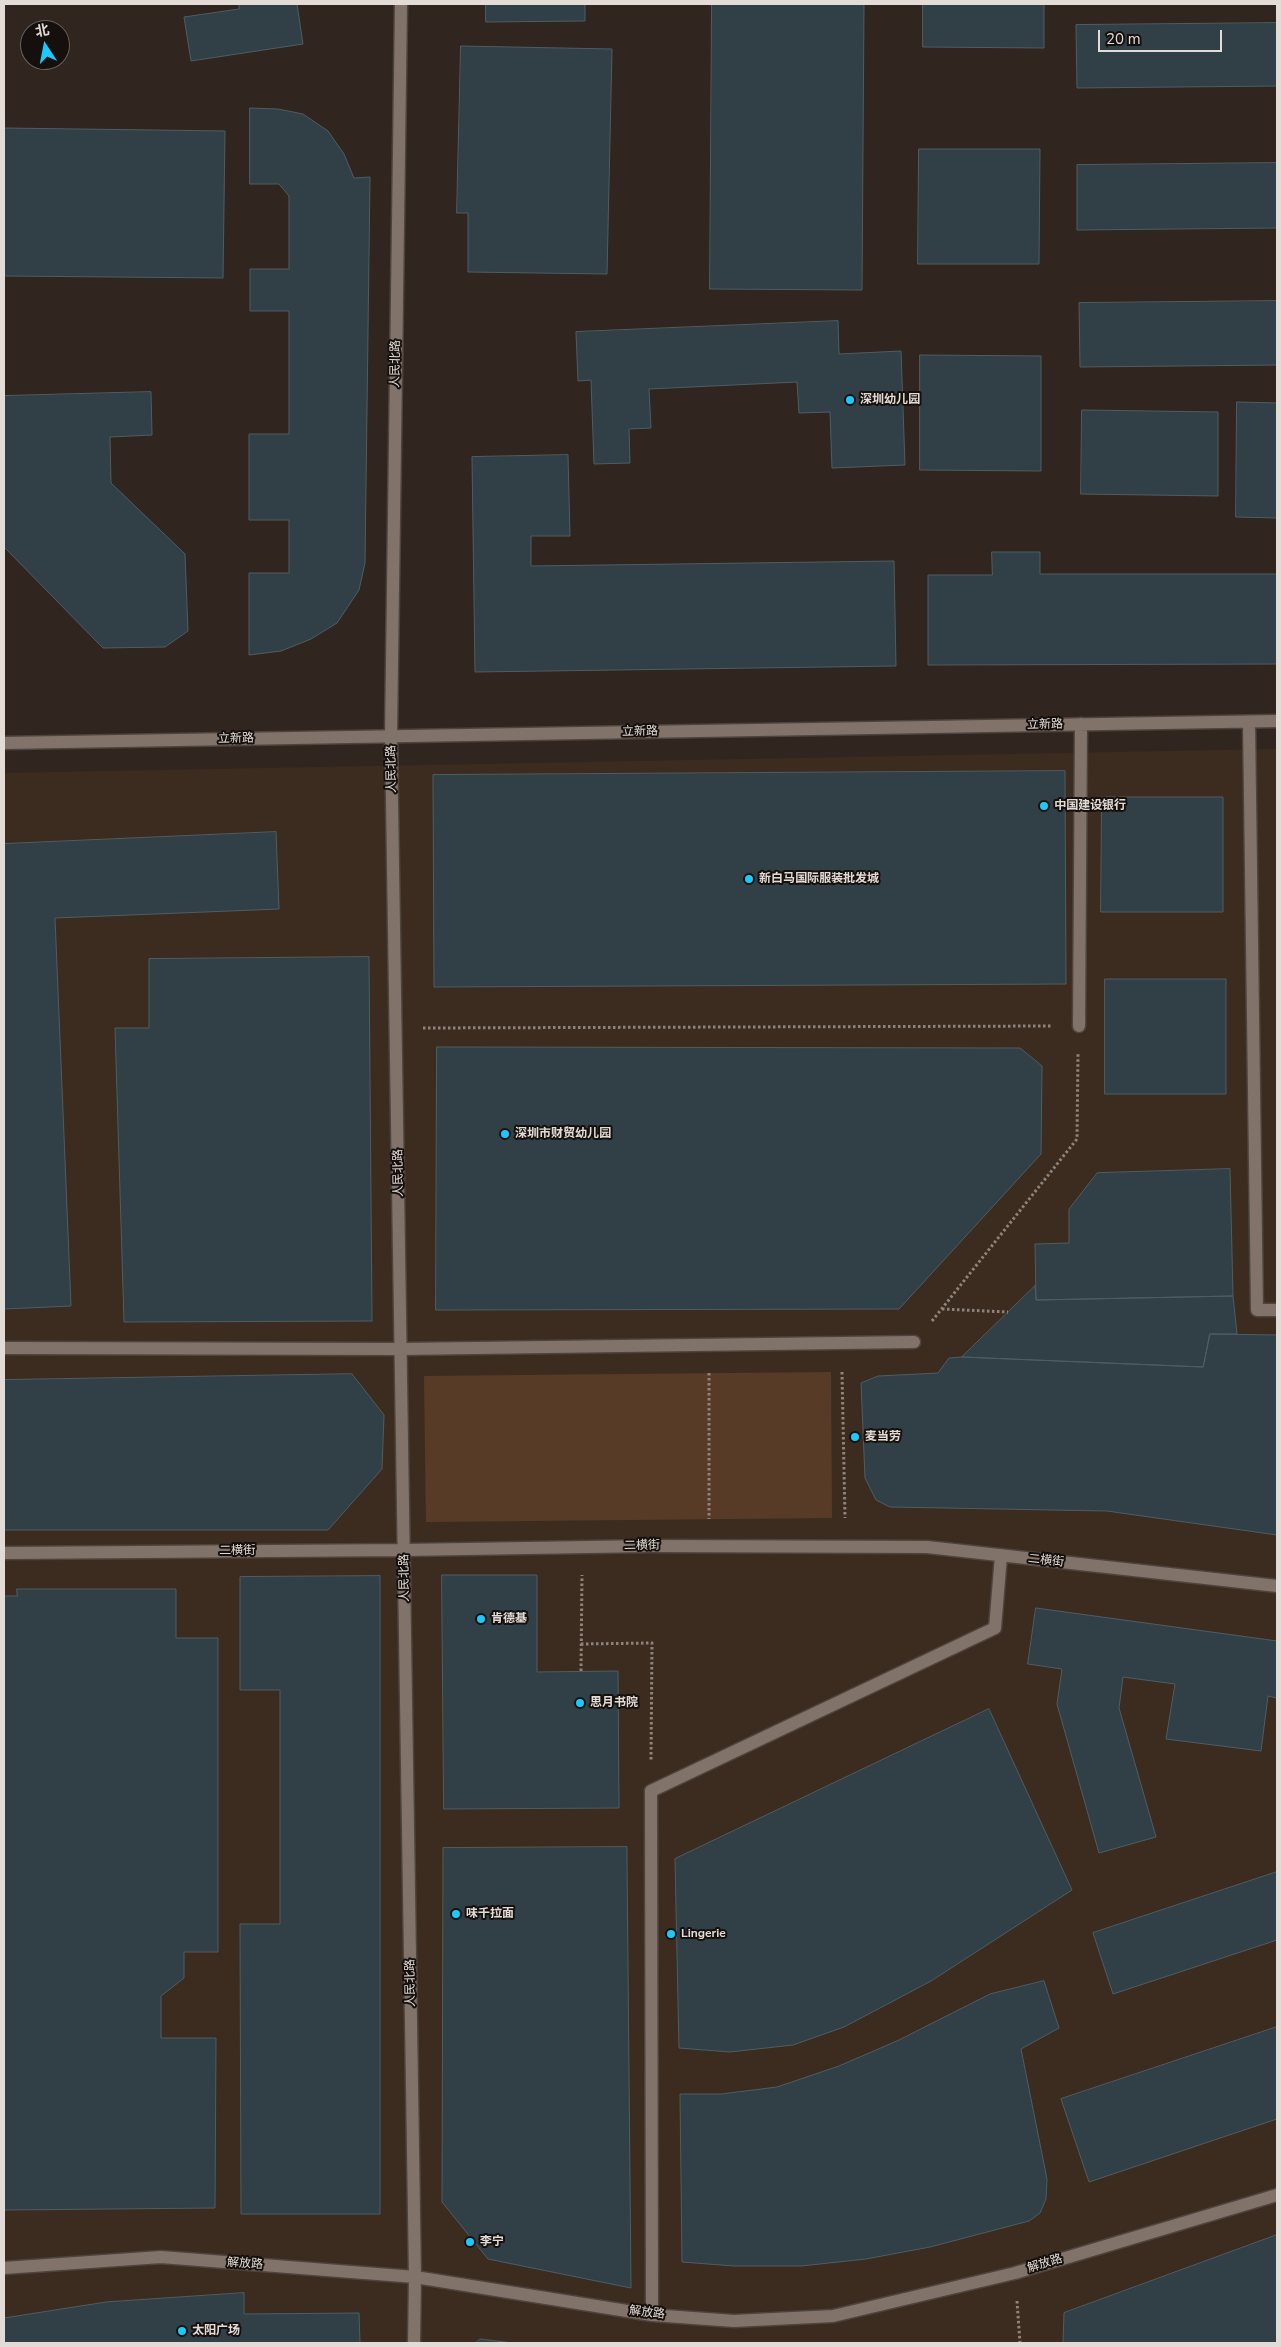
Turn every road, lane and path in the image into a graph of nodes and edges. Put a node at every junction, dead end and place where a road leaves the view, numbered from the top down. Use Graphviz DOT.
graph roads {
  1 [pos="401,4"];
  2 [pos="1277,721"];
  3 [pos="1249,722"];
  4 [pos="1080,724"];
  5 [pos="391,736"];
  6 [pos="4,743"];
  7 [pos="1079,1026"];
  8 [pos="397,1028"];
  9 [pos="941,1309"];
  10 [pos="1277,1310"];
  11 [pos="1008,1312"];
  12 [pos="914,1342"];
  13 [pos="842,1344"];
  14 [pos="709,1345"];
  15 [pos="4,1348"];
  16 [pos="401,1350"];
  17 [pos="709,1546"];
  18 [pos="583,1547"];
  19 [pos="846,1547"];
  20 [pos="405,1550"];
  21 [pos="4,1552"];
  22 [pos="1002,1556"];
  23 [pos="1277,1586"];
  24 [pos="581,1644"];
  25 [pos="581,1671"];
  26 [pos="651,1790"];
  27 [pos="1277,2195"];
  28 [pos="4,2268"];
  29 [pos="1015,2273"];
  30 [pos="415,2277"];
  31 [pos="652,2315"];
  32 [pos="414,2343"];
  33 [pos="1020,2343"];
  1 -- 5 [label="street, 人民北路"];
  2 -- 3 [label="street, 立新路"];
  3 -- 4 [label="street, 立新路"];
  3 -- 10 [label="street"];
  4 -- 5 [label="street, 立新路"];
  4 -- 7 [label="street"];
  5 -- 6 [label="street, 立新路"];
  5 -- 8 [label="street, 人民北路"];
  7 -- 8 [label="path"];
  7 -- 9 [label="path"];
  8 -- 16 [label="street, 人民北路"];
  9 -- 11 [label="path"];
  9 -- 12 [label="path"];
  12 -- 13 [label="street"];
  13 -- 14 [label="street"];
  13 -- 19 [label="path"];
  14 -- 16 [label="street"];
  14 -- 17 [label="path"];
  15 -- 16 [label="street"];
  16 -- 20 [label="street, 人民北路"];
  17 -- 18 [label="street, 二横街"];
  17 -- 19 [label="street, 二横街"];
  18 -- 20 [label="street, 二横街"];
  18 -- 24 [label="path"];
  19 -- 22 [label="street, 二横街"];
  20 -- 21 [label="street, 二横街"];
  20 -- 30 [label="street, 人民北路"];
  22 -- 23 [label="street, 二横街"];
  22 -- 26 [label="street"];
  24 -- 25 [label="path"];
  24 -- 26 [label="path"];
  26 -- 31 [label="street"];
  27 -- 29 [label="street, 解放路"];
  28 -- 30 [label="street, 解放路"];
  29 -- 31 [label="street, 解放路"];
  29 -- 33 [label="path"];
  30 -- 31 [label="street, 解放路"];
  30 -- 32 [label="street, 人民北路"];
}
